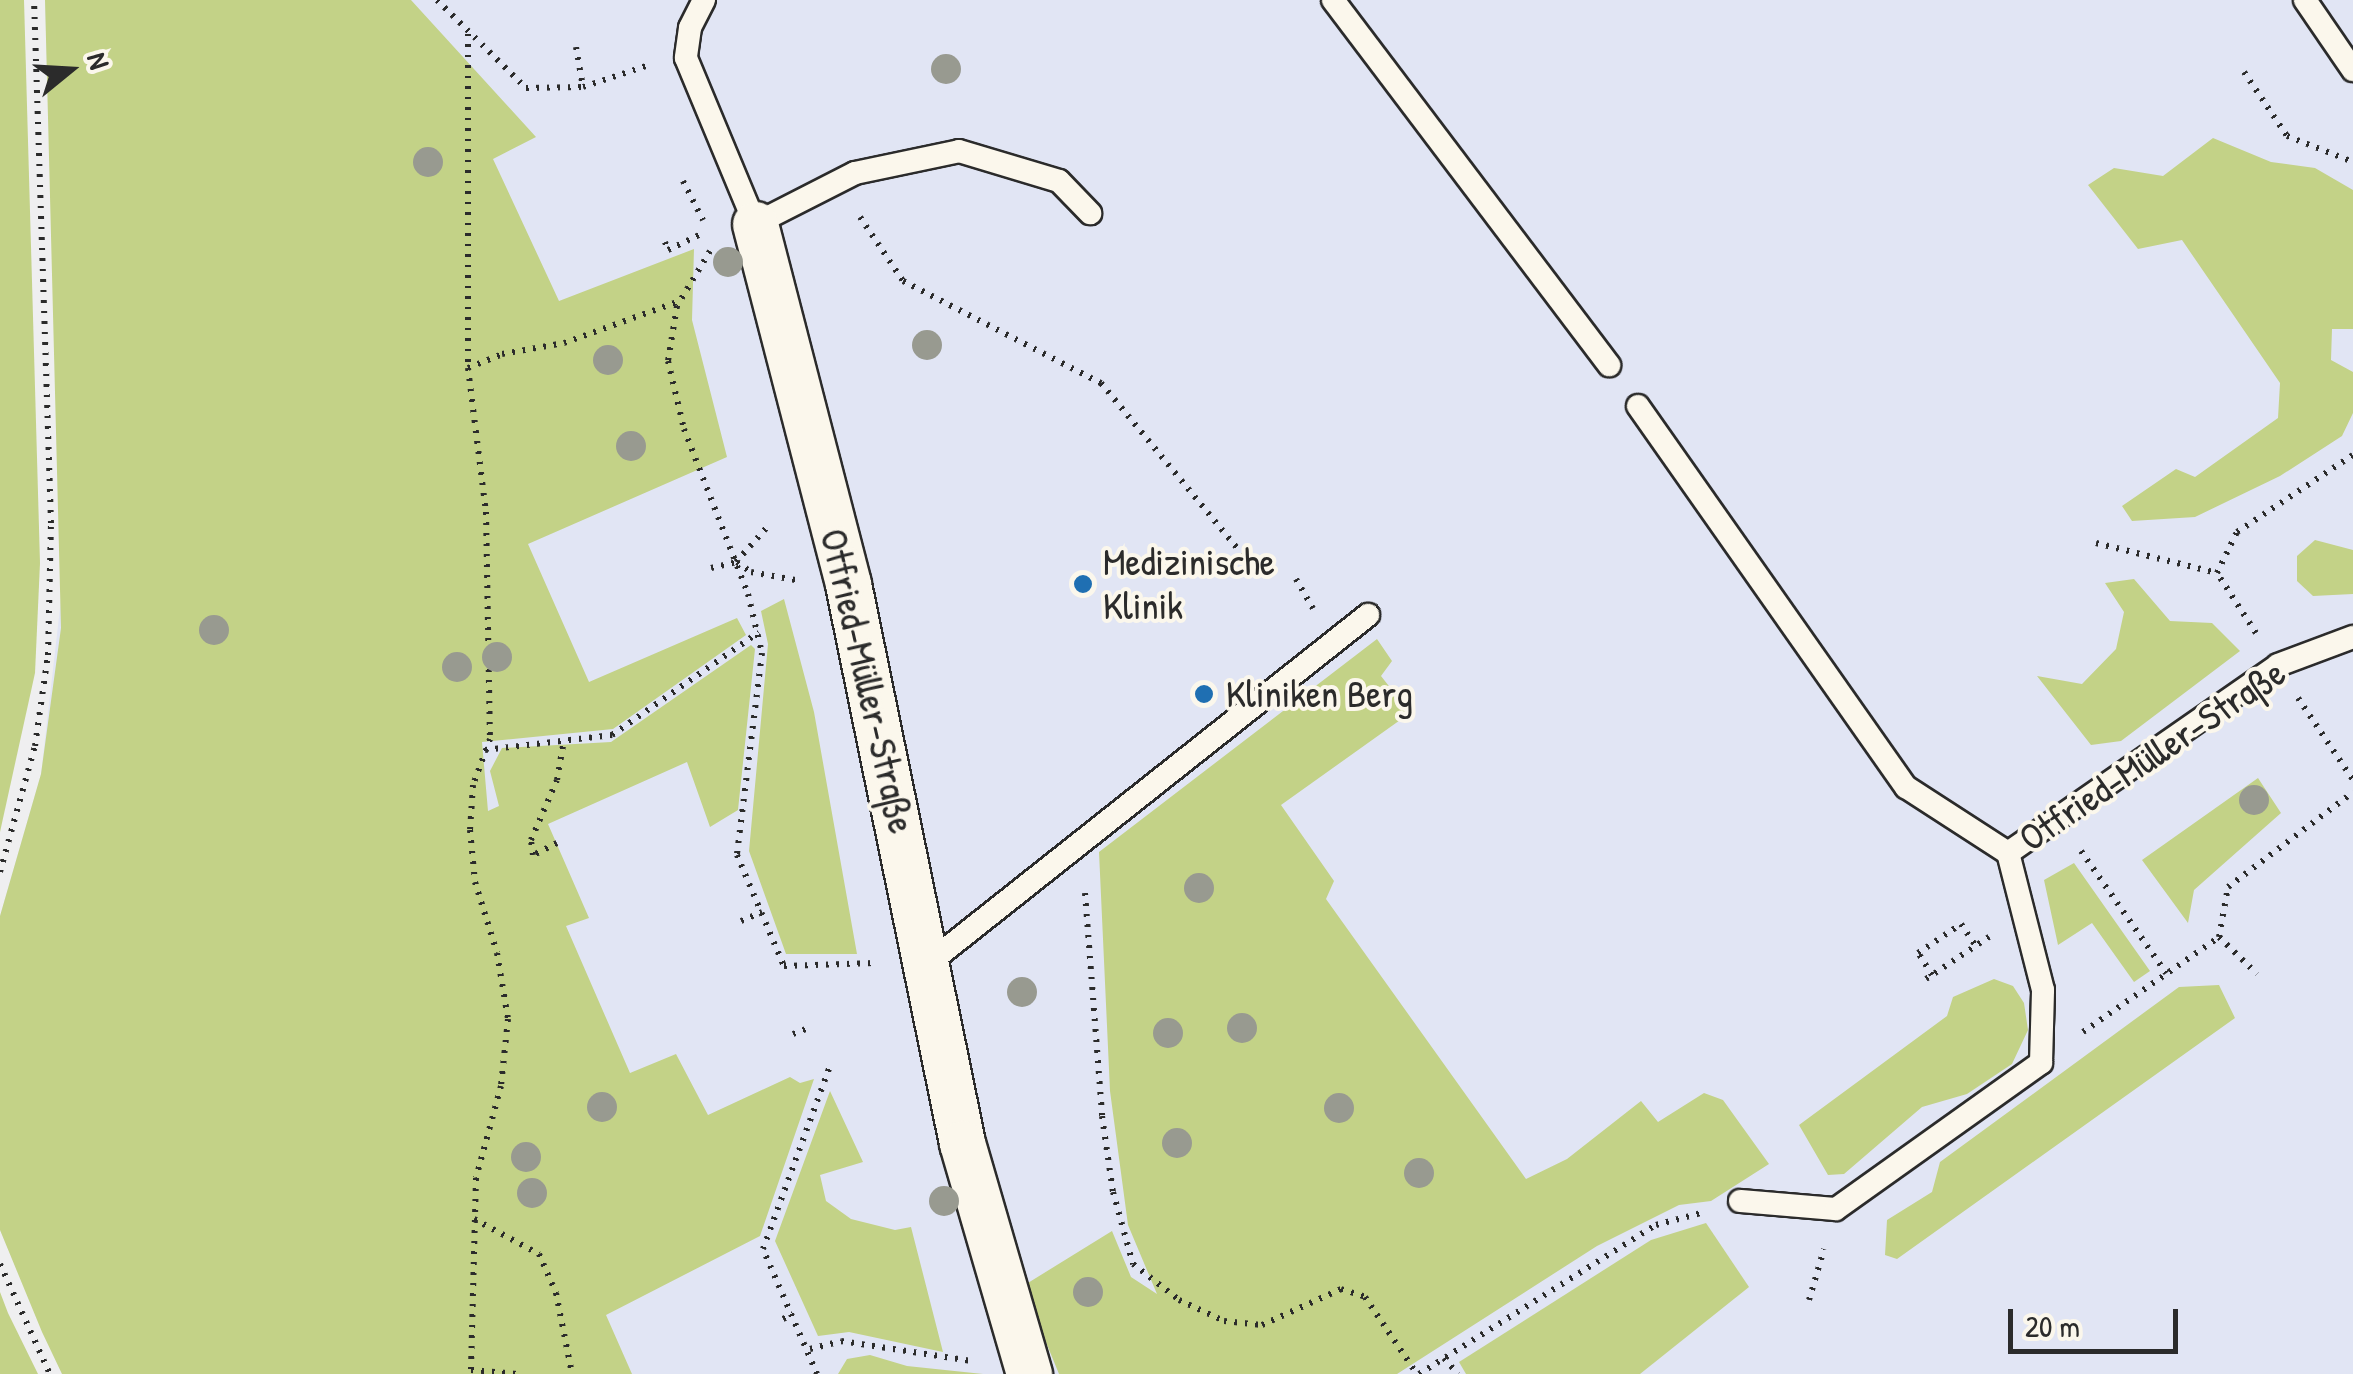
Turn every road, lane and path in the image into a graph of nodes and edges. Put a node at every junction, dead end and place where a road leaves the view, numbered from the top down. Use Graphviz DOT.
graph roads {
  1 [pos="34,0"];
  2 [pos="437,0"];
  3 [pos="704,0"];
  4 [pos="1333,0"];
  5 [pos="2305,0"];
  6 [pos="468,34"];
  7 [pos="576,47"];
  8 [pos="686,58"];
  9 [pos="2353,70"];
  10 [pos="2244,72"];
  11 [pos="582,87"];
  12 [pos="2353,162"];
  13 [pos="838,182"];
  14 [pos="676,184"];
  15 [pos="688,192"];
  16 [pos="1090,213"];
  17 [pos="755,224"];
  18 [pos="708,231"];
  19 [pos="665,242"];
  20 [pos="716,245"];
  21 [pos="678,302"];
  22 [pos="1610,366"];
  23 [pos="468,368"];
  24 [pos="1638,406"];
  25 [pos="2353,455"];
  26 [pos="769,525"];
  27 [pos="2096,543"];
  28 [pos="736,562"];
  29 [pos="711,568"];
  30 [pos="2216,573"];
  31 [pos="1260,576"];
  32 [pos="1368,615"];
  33 [pos="759,632"];
  34 [pos="2353,637"];
  35 [pos="2278,666"];
  36 [pos="564,740"];
  37 [pos="482,751"];
  38 [pos="2353,780"];
  39 [pos="2353,792"];
  40 [pos="2060,822"];
  41 [pos="1081,836"];
  42 [pos="557,843"];
  43 [pos="2008,853"];
  44 [pos="0,872"];
  45 [pos="762,912"];
  46 [pos="741,921"];
  47 [pos="2219,938"];
  48 [pos="1976,946"];
  49 [pos="1961,956"];
  50 [pos="930,962"];
  51 [pos="2166,973"];
  52 [pos="2257,974"];
  53 [pos="809,1028"];
  54 [pos="792,1034"];
  55 [pos="2041,1063"];
  56 [pos="830,1066"];
  57 [pos="1740,1200"];
  58 [pos="1836,1209"];
  59 [pos="474,1219"];
  60 [pos="0,1264"];
  61 [pos="1809,1300"];
  62 [pos="794,1314"];
  63 [pos="783,1319"];
  64 [pos="810,1349"];
  65 [pos="1444,1358"];
  66 [pos="1026,1367"];
  67 [pos="471,1372"];
  68 [pos="50,1374"];
  69 [pos="518,1374"];
  70 [pos="572,1374"];
  71 [pos="817,1374"];
  72 [pos="1418,1374"];
  73 [pos="1458,1374"];
  1 -- 44 [label="path"];
  2 -- 6 [label="path"];
  3 -- 8 [label="lane"];
  4 -- 22 [label="lane"];
  5 -- 9 [label="lane"];
  6 -- 11 [label="path"];
  6 -- 23 [label="path"];
  7 -- 11 [label="path"];
  8 -- 11 [label="path"];
  8 -- 17 [label="lane, Otfried-Müller-Straße"];
  10 -- 12 [label="path"];
  13 -- 16 [label="lane"];
  13 -- 17 [label="lane"];
  13 -- 31 [label="path"];
  14 -- 15 [label="path"];
  17 -- 50 [label="street, Otfried-Müller-Straße"];
  18 -- 19 [label="path"];
  20 -- 21 [label="path"];
  21 -- 23 [label="path"];
  21 -- 28 [label="path"];
  23 -- 37 [label="path"];
  24 -- 43 [label="lane, Otfried-Müller-Straße"];
  25 -- 30 [label="path"];
  26 -- 28 [label="path"];
  27 -- 30 [label="path"];
  28 -- 29 [label="path"];
  28 -- 33 [label="path"];
  30 -- 35 [label="path"];
  32 -- 41 [label="lane"];
  33 -- 36 [label="path"];
  33 -- 45 [label="path"];
  34 -- 35 [label="lane, Otfried-Müller-Straße"];
  35 -- 38 [label="path"];
  35 -- 40 [label="lane, Otfried-Müller-Straße"];
  36 -- 37 [label="path"];
  36 -- 42 [label="path"];
  37 -- 59 [label="path"];
  39 -- 47 [label="path"];
  40 -- 43 [label="lane, Otfried-Müller-Straße"];
  40 -- 51 [label="path"];
  41 -- 50 [label="lane"];
  41 -- 72 [label="path"];
  43 -- 55 [label="lane, Otfried-Müller-Straße"];
  45 -- 46 [label="path"];
  45 -- 50 [label="path"];
  47 -- 51 [label="path"];
  47 -- 52 [label="path"];
  48 -- 49 [label="path"];
  50 -- 66 [label="street, Otfried-Müller-Straße"];
  51 -- 55 [label="path"];
  53 -- 54 [label="path"];
  55 -- 58 [label="lane"];
  56 -- 62 [label="path"];
  57 -- 58 [label="lane"];
  57 -- 65 [label="path"];
  58 -- 61 [label="path"];
  59 -- 67 [label="path"];
  59 -- 70 [label="path"];
  60 -- 68 [label="path"];
  62 -- 63 [label="path"];
  62 -- 64 [label="path"];
  64 -- 66 [label="path"];
  64 -- 71 [label="path"];
  65 -- 72 [label="path"];
  65 -- 73 [label="path"];
  67 -- 69 [label="path"];
}
